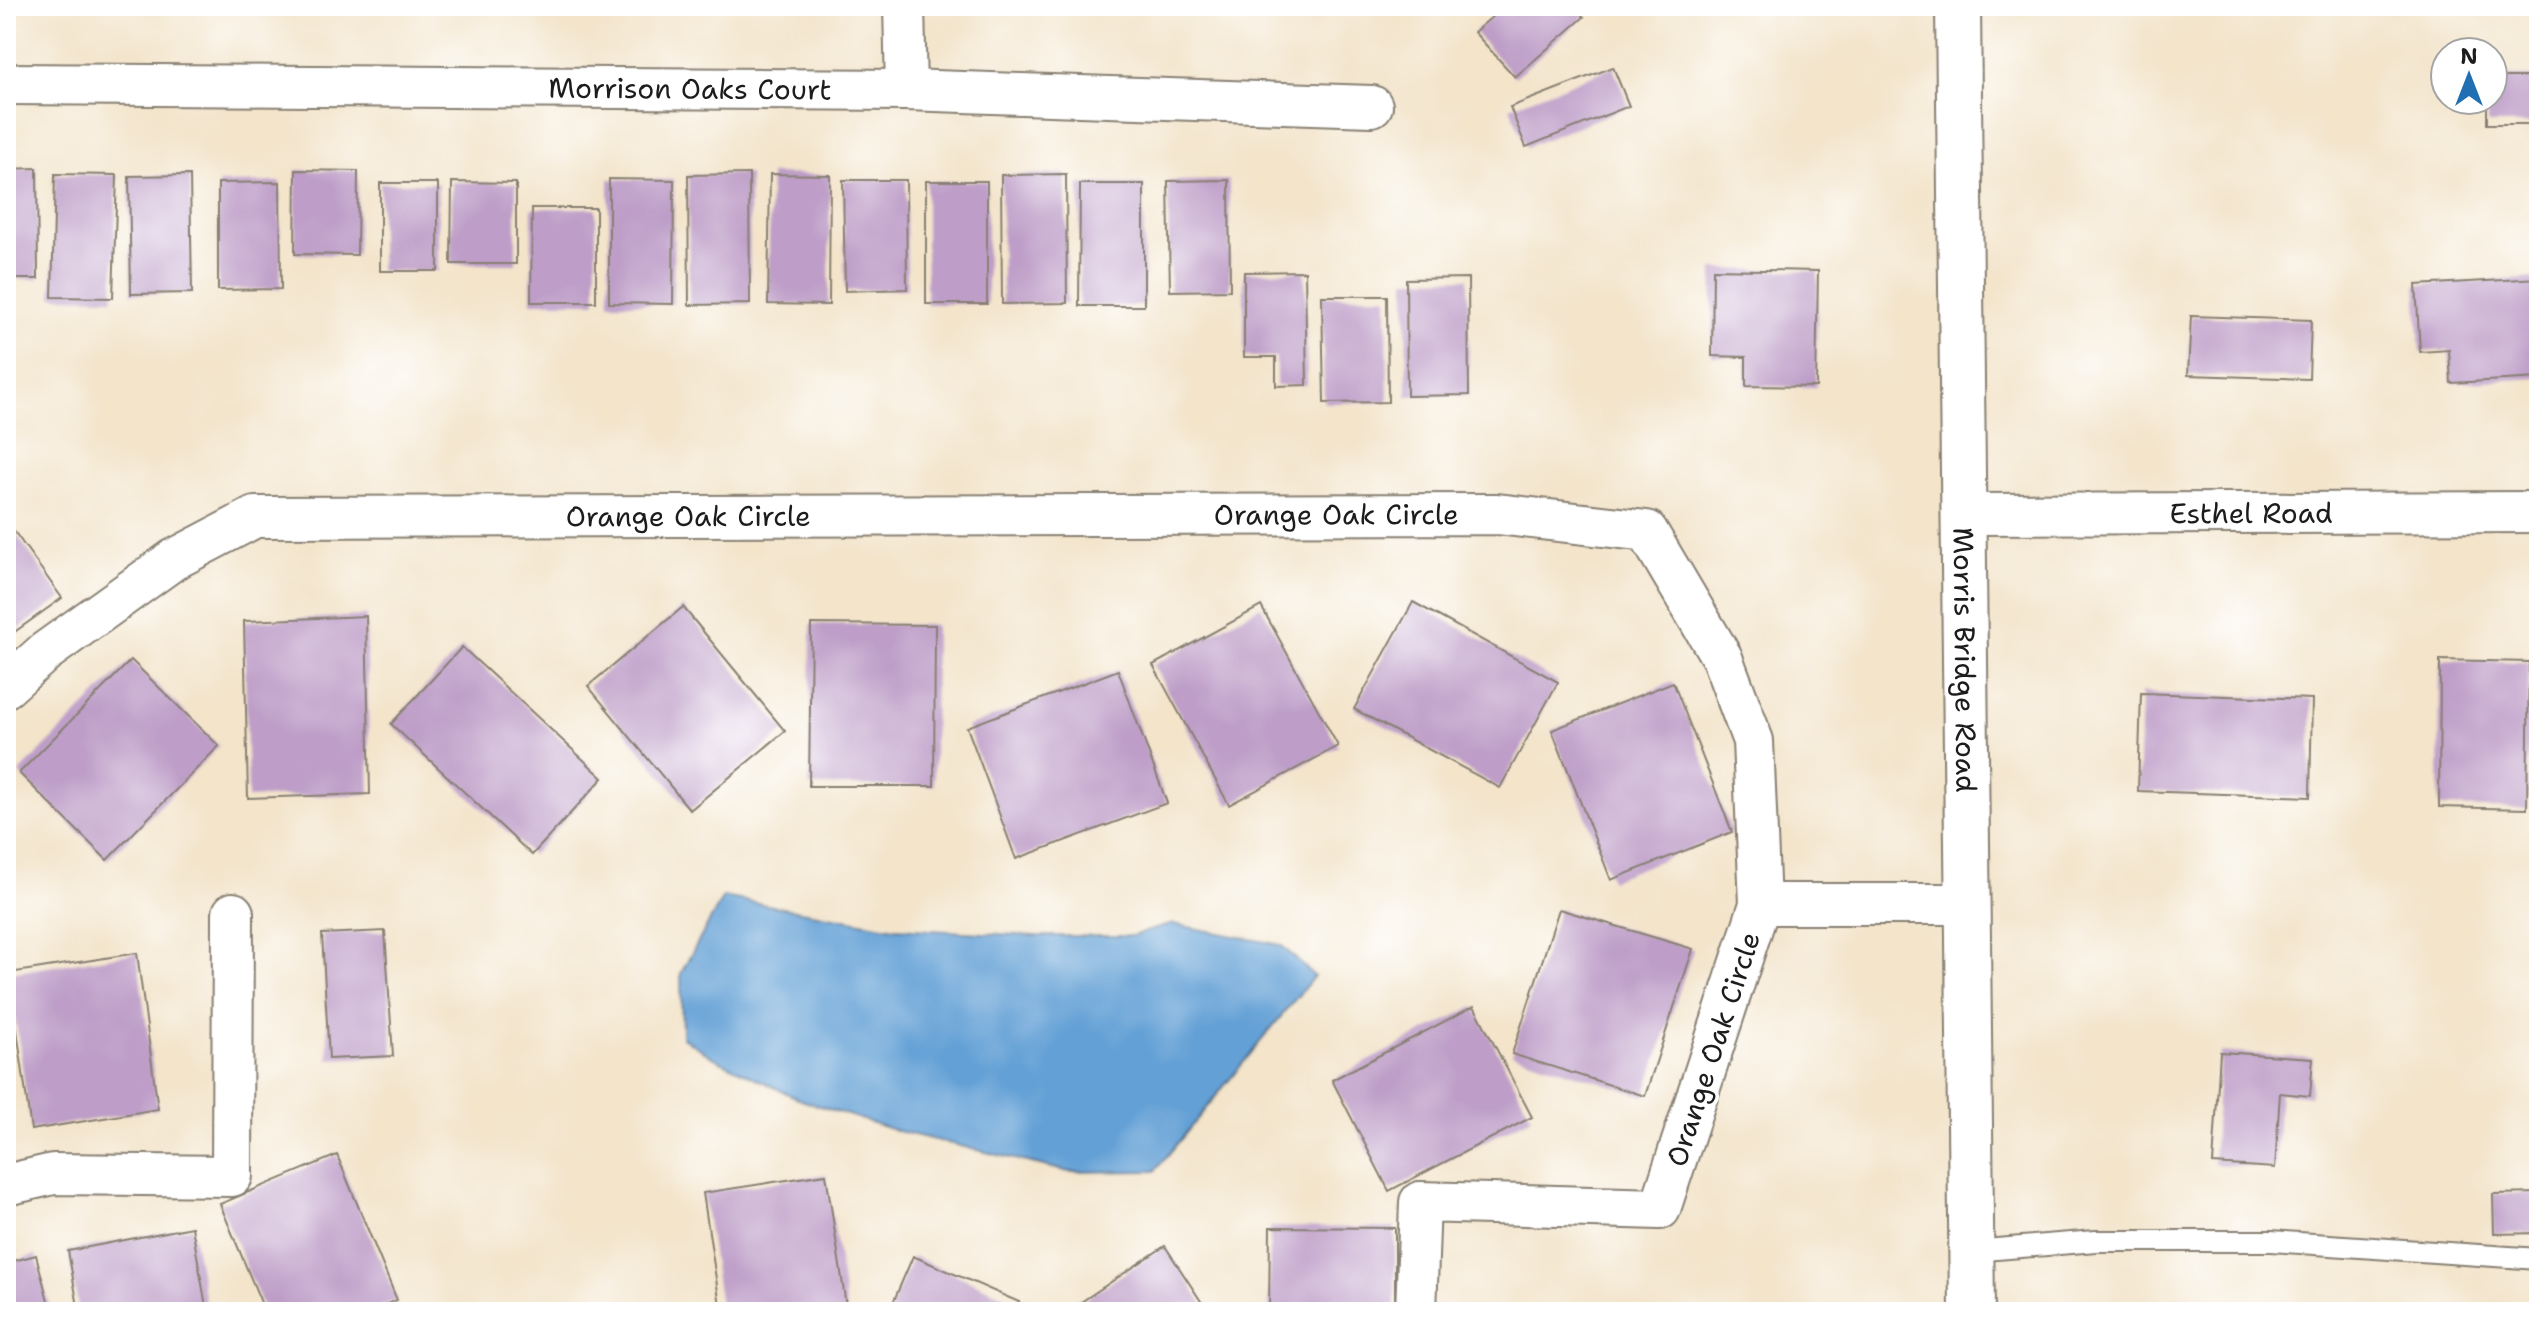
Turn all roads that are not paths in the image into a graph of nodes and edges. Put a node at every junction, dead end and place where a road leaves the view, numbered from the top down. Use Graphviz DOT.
graph roads {
  1 [pos="904,6"];
  2 [pos="1958,6"];
  3 [pos="6,84"];
  4 [pos="906,90"];
  5 [pos="1372,106"];
  6 [pos="2539,512"];
  7 [pos="1963,514"];
  8 [pos="6,687"];
  9 [pos="1760,904"];
  10 [pos="1968,904"];
  11 [pos="233,913"];
  12 [pos="6,1185"];
  13 [pos="1972,1251"];
  14 [pos="2539,1259"];
  15 [pos="1416,1312"];
  16 [pos="1972,1312"];
  1 -- 4 [label="street"];
  2 -- 7 [label="street, Morris Bridge Road"];
  3 -- 4 [label="street, Morrison Oaks Court"];
  4 -- 5 [label="street, Morrison Oaks Court"];
  6 -- 7 [label="street, Esthel Road"];
  7 -- 10 [label="street, Morris Bridge Road"];
  8 -- 9 [label="street, Orange Oak Circle"];
  9 -- 10 [label="street"];
  9 -- 15 [label="street, Orange Oak Circle"];
  10 -- 13 [label="street, Morris Bridge Road"];
  11 -- 12 [label="street"];
  13 -- 14 [label="lane"];
  13 -- 16 [label="street, Morris Bridge Road"];
}
